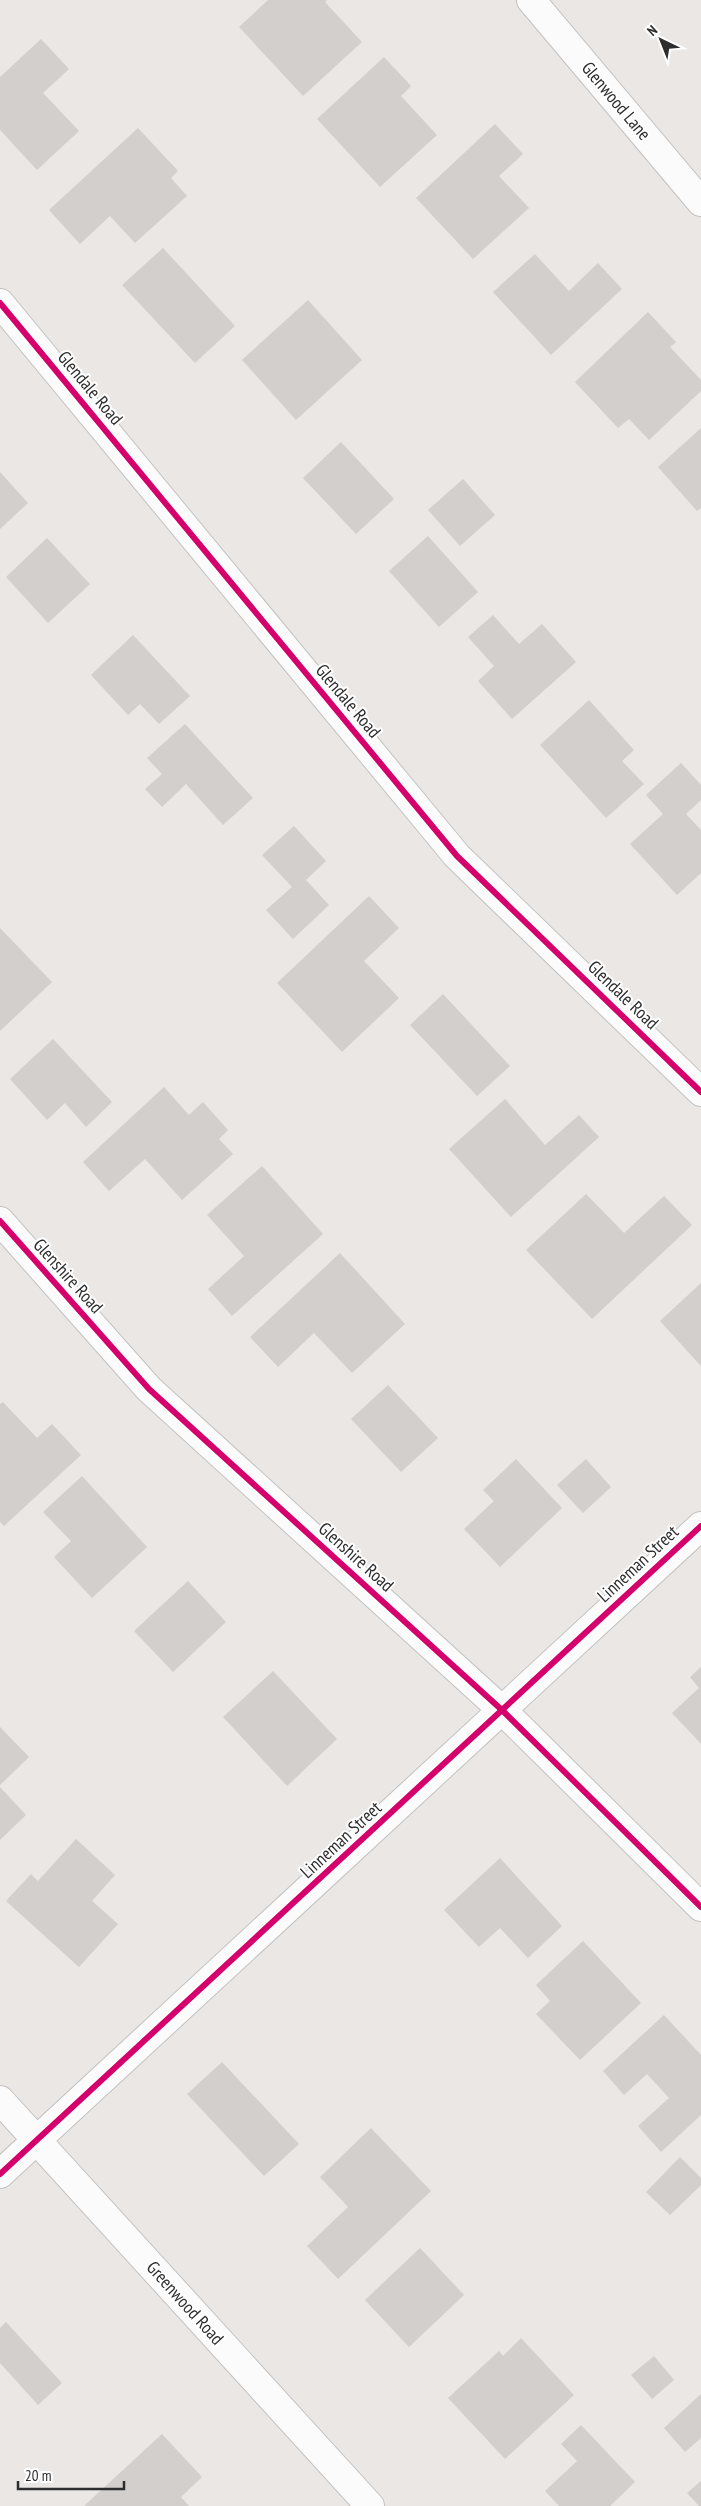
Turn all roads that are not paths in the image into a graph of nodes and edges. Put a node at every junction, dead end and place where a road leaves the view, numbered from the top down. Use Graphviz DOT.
graph roads {
  1 [pos="531,0"];
  2 [pos="701,202"];
  3 [pos="0,303"];
  4 [pos="701,1092"];
  5 [pos="0,1222"];
  6 [pos="701,1526"];
  7 [pos="503,1711"];
  8 [pos="701,1907"];
  9 [pos="0,2100"];
  10 [pos="38,2141"];
  11 [pos="0,2174"];
  12 [pos="370,2506"];
  1 -- 2 [label="street, Glenwood Lane"];
  3 -- 4 [label="street, Glendale Road"];
  5 -- 7 [label="street, Glenshire Road"];
  6 -- 7 [label="street, Linneman Street"];
  7 -- 8 [label="street, Glenshire Road"];
  7 -- 10 [label="street, Linneman Street"];
  9 -- 10 [label="street, Greenwood Road"];
  10 -- 11 [label="street, Linneman Street"];
  10 -- 12 [label="street, Greenwood Road"];
}
